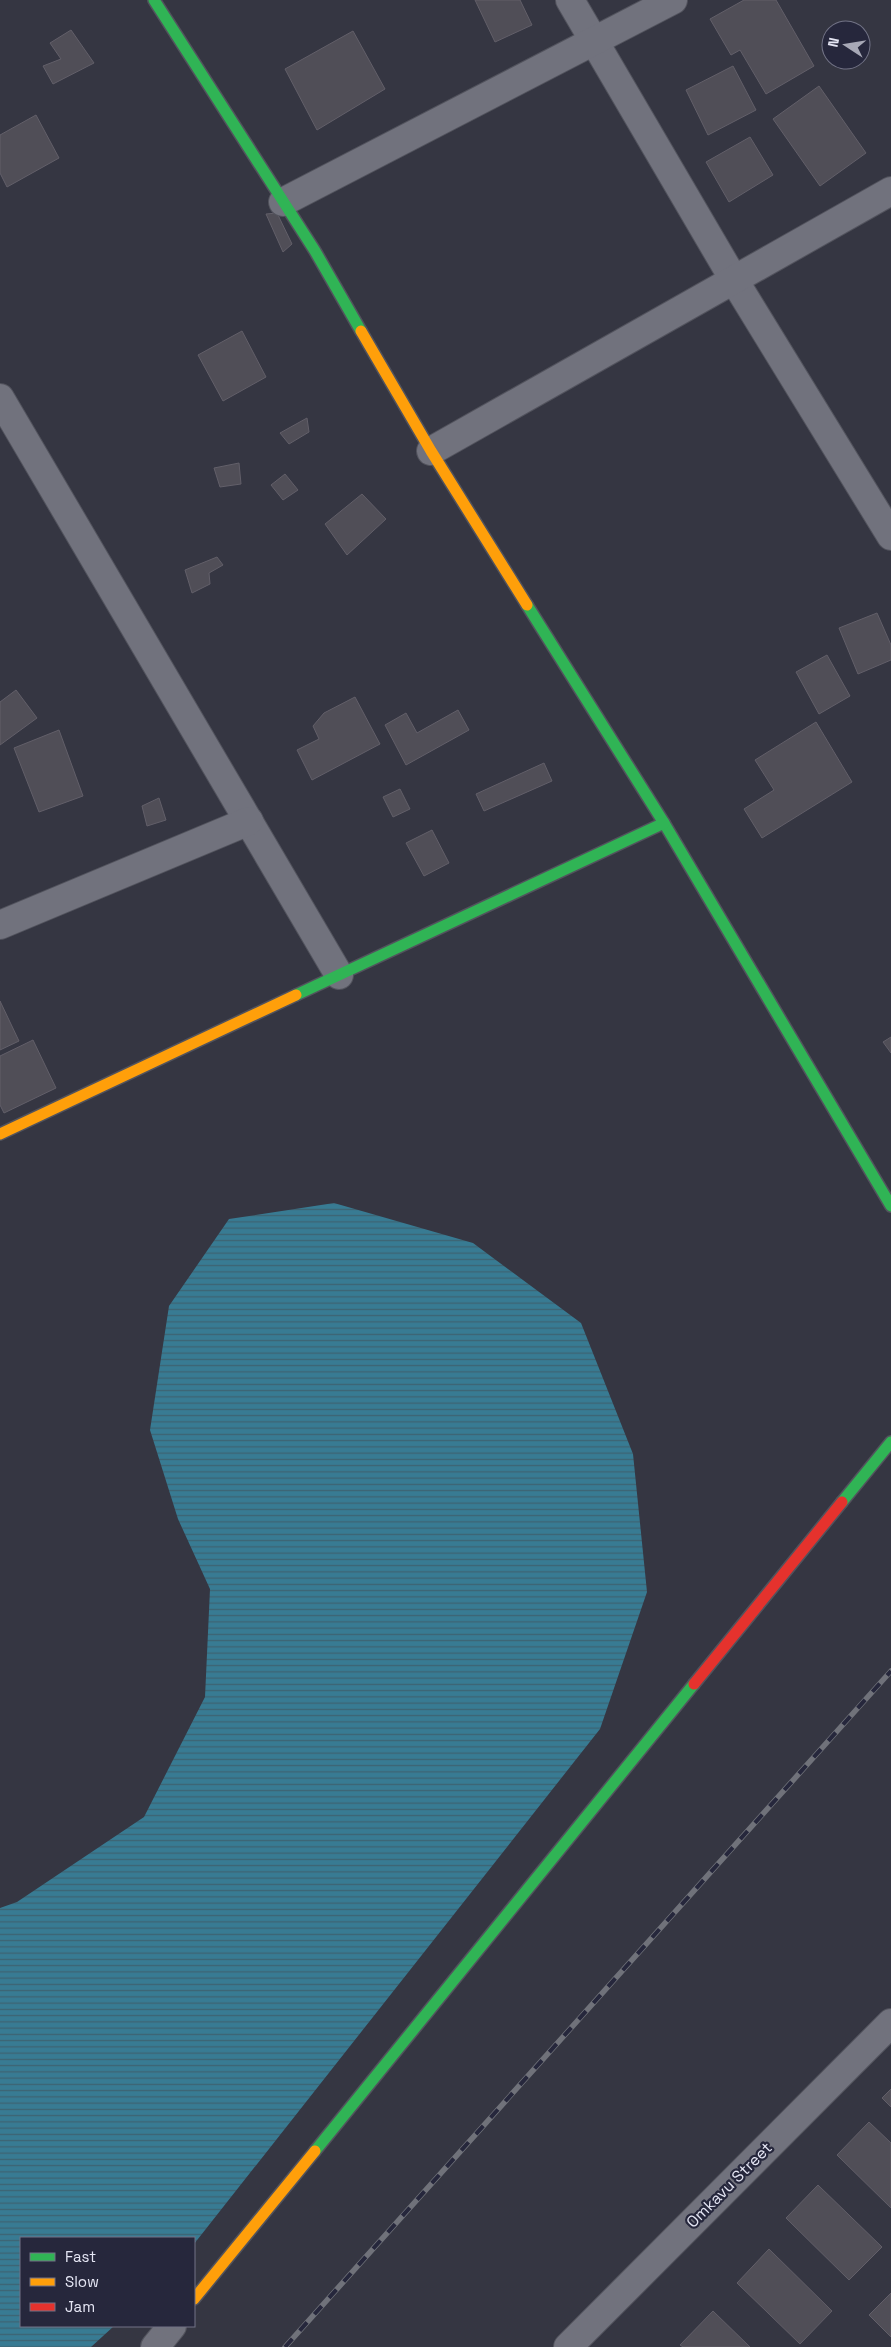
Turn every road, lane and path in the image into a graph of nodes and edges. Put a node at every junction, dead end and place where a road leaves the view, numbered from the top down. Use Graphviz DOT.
graph roads {
  1 [pos="154,0"];
  2 [pos="570,0"];
  3 [pos="673,0"];
  4 [pos="593,41"];
  5 [pos="891,191"];
  6 [pos="283,202"];
  7 [pos="734,280"];
  8 [pos="0,398"];
  9 [pos="431,451"];
  10 [pos="891,536"];
  11 [pos="249,821"];
  12 [pos="664,823"];
  13 [pos="0,925"];
  14 [pos="340,975"];
  15 [pos="0,1134"];
  16 [pos="891,1206"];
  17 [pos="891,1442"];
  18 [pos="891,2023"];
  19 [pos="195,2298"];
  20 [pos="171,2327"];
  21 [pos="155,2347"];
  22 [pos="568,2347"];
  1 -- 6 [label="street"];
  2 -- 4 [label="street"];
  3 -- 4 [label="street"];
  4 -- 6 [label="street"];
  4 -- 7 [label="street"];
  5 -- 7 [label="street"];
  6 -- 9 [label="street"];
  7 -- 9 [label="street"];
  7 -- 10 [label="street"];
  8 -- 11 [label="street"];
  9 -- 12 [label="street"];
  11 -- 13 [label="street"];
  11 -- 14 [label="street"];
  12 -- 14 [label="street"];
  12 -- 16 [label="street"];
  14 -- 15 [label="street"];
  17 -- 19 [label="street"];
  18 -- 22 [label="street, Omkavu Street"];
  20 -- 21 [label="street"];
}
